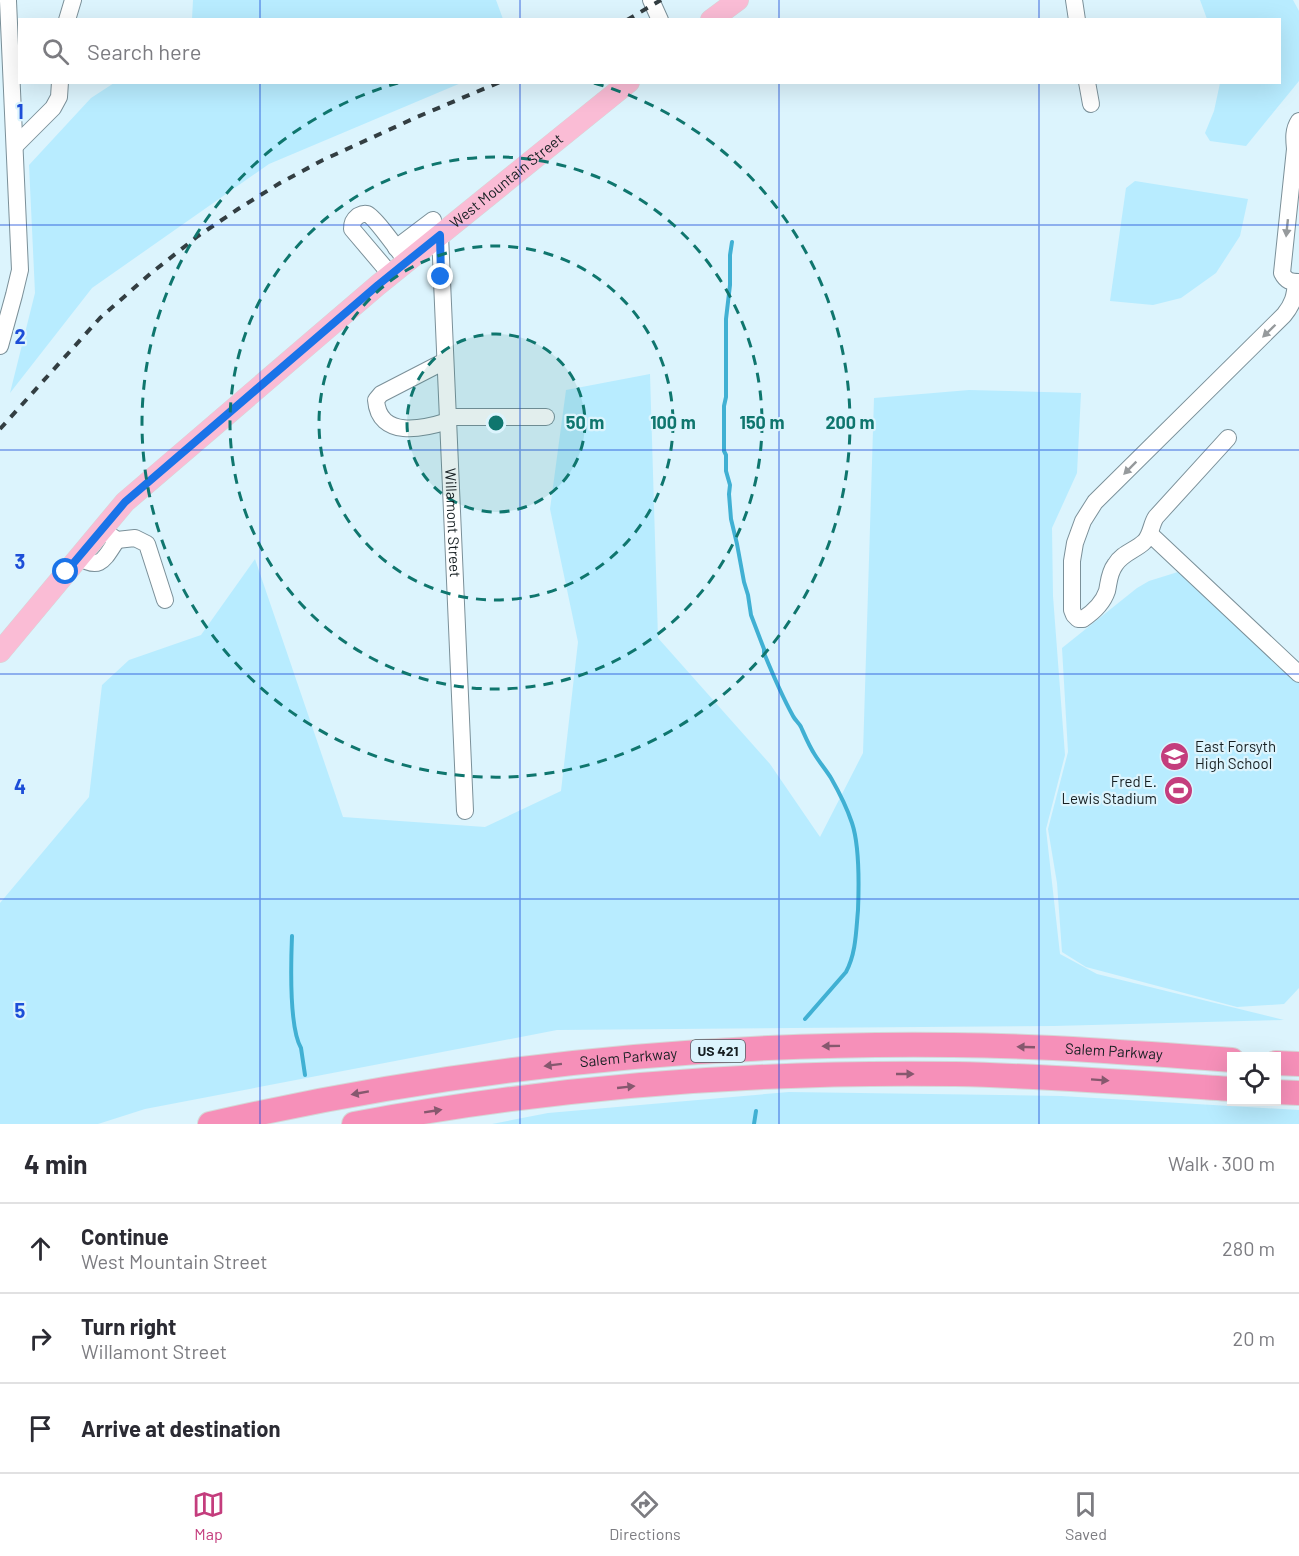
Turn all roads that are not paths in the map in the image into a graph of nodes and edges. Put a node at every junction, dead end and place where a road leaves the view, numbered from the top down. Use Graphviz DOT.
graph roads {
  1 [pos="73,0"];
  2 [pos="738,0"];
  3 [pos="1074,0"];
  4 [pos="8,1"];
  5 [pos="68,18"];
  6 [pos="714,18"];
  7 [pos="1077,18"];
  8 [pos="15,61"];
  9 [pos="60,84"];
  10 [pos="626,84"];
  11 [pos="1087,84"];
  12 [pos="1091,104"];
  13 [pos="1299,121"];
  14 [pos="15,146"];
  15 [pos="1297,149"];
  16 [pos="436,228"];
  17 [pos="1298,282"];
  18 [pos="0,346"];
  19 [pos="445,361"];
  20 [pos="546,417"];
  21 [pos="448,419"];
  22 [pos="1228,438"];
  23 [pos="1150,534"];
  24 [pos="109,535"];
  25 [pos="165,600"];
  26 [pos="0,652"];
  27 [pos="1299,674"];
  28 [pos="465,811"];
  29 [pos="1227,1060"];
  30 [pos="1281,1063"];
  31 [pos="1299,1064"];
  32 [pos="1227,1089"];
  33 [pos="1281,1092"];
  34 [pos="1299,1093"];
  35 [pos="210,1124"];
  36 [pos="354,1124"];
  1 -- 5 [label="street"];
  2 -- 6 [label="main road"];
  3 -- 7 [label="street"];
  4 -- 8 [label="street"];
  8 -- 14 [label="street"];
  9 -- 14 [label="street"];
  10 -- 16 [label="main road, West Mountain Street"];
  11 -- 12 [label="street"];
  13 -- 15 [label="street"];
  14 -- 18 [label="street"];
  15 -- 17 [label="street, one-way"];
  16 -- 19 [label="street, Willamont Street"];
  16 -- 24 [label="main road, West Mountain Street"];
  17 -- 23 [label="street, one-way"];
  19 -- 21 [label="street, Willamont Street"];
  19 -- 21 [label="street"];
  20 -- 21 [label="street"];
  21 -- 28 [label="street, Willamont Street"];
  22 -- 23 [label="street"];
  23 -- 27 [label="street"];
  24 -- 25 [label="street"];
  24 -- 26 [label="main road, West Mountain Street"];
  29 -- 35 [label="highway, Salem Parkway / US 421, one-way"];
  30 -- 31 [label="highway"];
  36 -- 32 [label="highway, Salem Parkway / US 421, one-way"];
  33 -- 34 [label="highway"];
}
